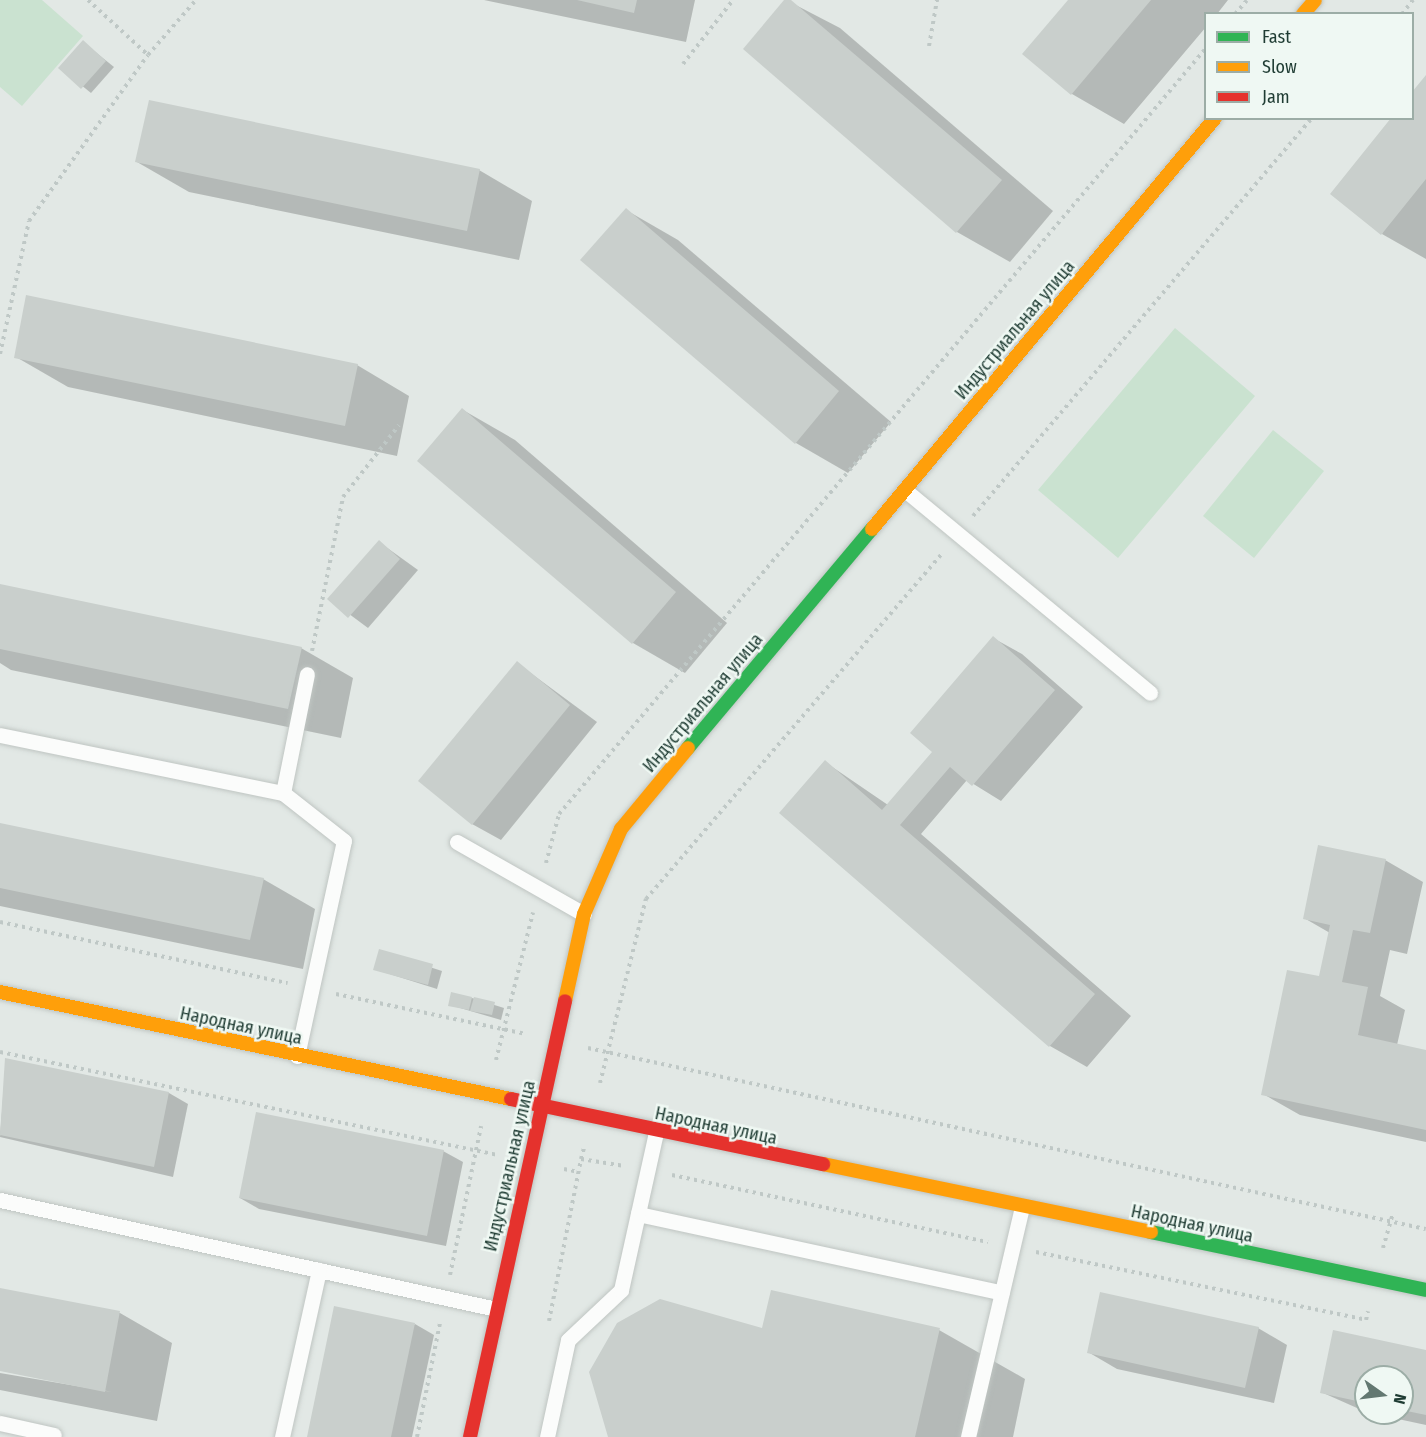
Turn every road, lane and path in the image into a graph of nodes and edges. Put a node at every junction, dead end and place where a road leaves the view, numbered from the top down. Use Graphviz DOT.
graph roads {
  1 [pos="88,0"];
  2 [pos="196,0"];
  3 [pos="733,0"];
  4 [pos="937,0"];
  5 [pos="1246,0"];
  6 [pos="1315,0"];
  7 [pos="1413,0"];
  8 [pos="1237,12"];
  9 [pos="1305,12"];
  10 [pos="1404,12"];
  11 [pos="929,46"];
  12 [pos="1204,50"];
  13 [pos="148,55"];
  14 [pos="683,64"];
  15 [pos="1213,120"];
  16 [pos="1310,120"];
  17 [pos="0,354"];
  18 [pos="399,425"];
  19 [pos="905,490"];
  20 [pos="958,534"];
  21 [pos="307,674"];
  22 [pos="1150,693"];
  23 [pos="0,735"];
  24 [pos="283,793"];
  25 [pos="457,842"];
  26 [pos="544,869"];
  27 [pos="536,902"];
  28 [pos="584,914"];
  29 [pos="0,922"];
  30 [pos="311,988"];
  31 [pos="0,992"];
  32 [pos="504,1029"];
  33 [pos="556,1041"];
  34 [pos="608,1052"];
  35 [pos="0,1053"];
  36 [pos="297,1056"];
  37 [pos="487,1096"];
  38 [pos="541,1108"];
  39 [pos="591,1118"];
  40 [pos="656,1132"];
  41 [pos="476,1151"];
  42 [pos="581,1159"];
  43 [pos="529,1162"];
  44 [pos="578,1172"];
  45 [pos="0,1200"];
  46 [pos="1022,1207"];
  47 [pos="638,1214"];
  48 [pos="1426,1229"];
  49 [pos="319,1270"];
  50 [pos="1426,1290"];
  51 [pos="1002,1293"];
  52 [pos="446,1298"];
  53 [pos="496,1309"];
  54 [pos="0,1423"];
  55 [pos="54,1436"];
  56 [pos="282,1437"];
  57 [pos="417,1437"];
  58 [pos="470,1437"];
  59 [pos="547,1437"];
  60 [pos="968,1437"];
  1 -- 13 [label="path"];
  2 -- 13 [label="path"];
  3 -- 14 [label="path"];
  4 -- 11 [label="path"];
  5 -- 8 [label="path"];
  6 -- 9 [label="street"];
  7 -- 10 [label="path"];
  12 -- 26 [label="path"];
  13 -- 17 [label="path"];
  15 -- 19 [label="street, Индустриальная улица"];
  16 -- 20 [label="path"];
  18 -- 21 [label="path"];
  19 -- 20 [label="lane"];
  19 -- 28 [label="street, Индустриальная улица"];
  20 -- 22 [label="lane"];
  20 -- 34 [label="path"];
  21 -- 24 [label="lane"];
  23 -- 24 [label="lane"];
  24 -- 30 [label="lane"];
  25 -- 28 [label="lane"];
  27 -- 32 [label="path"];
  28 -- 33 [label="street, Индустриальная улица"];
  29 -- 30 [label="path"];
  30 -- 32 [label="path"];
  30 -- 36 [label="lane"];
  31 -- 36 [label="street, Народная улица"];
  32 -- 33 [label="path"];
  32 -- 37 [label="path"];
  33 -- 34 [label="path"];
  33 -- 38 [label="street, Индустриальная улица"];
  34 -- 39 [label="path"];
  34 -- 48 [label="path"];
  35 -- 41 [label="path"];
  36 -- 37 [label="street, Народная улица"];
  37 -- 38 [label="street, Народная улица"];
  37 -- 41 [label="path"];
  38 -- 39 [label="street, Народная улица"];
  38 -- 43 [label="street, Индустриальная улица"];
  39 -- 40 [label="street, Народная улица"];
  39 -- 42 [label="path"];
  40 -- 46 [label="street, Народная улица"];
  40 -- 47 [label="lane"];
  41 -- 43 [label="path"];
  41 -- 52 [label="path"];
  43 -- 44 [label="path"];
  43 -- 53 [label="street, Индустриальная улица"];
  45 -- 49 [label="lane"];
  46 -- 50 [label="street, Народная улица"];
  46 -- 51 [label="lane"];
  47 -- 51 [label="lane"];
  47 -- 59 [label="lane"];
  49 -- 52 [label="lane"];
  49 -- 56 [label="lane"];
  51 -- 60 [label="lane"];
  52 -- 53 [label="lane"];
  52 -- 57 [label="path"];
  53 -- 58 [label="street, Индустриальная улица"];
  54 -- 55 [label="lane"];
}
